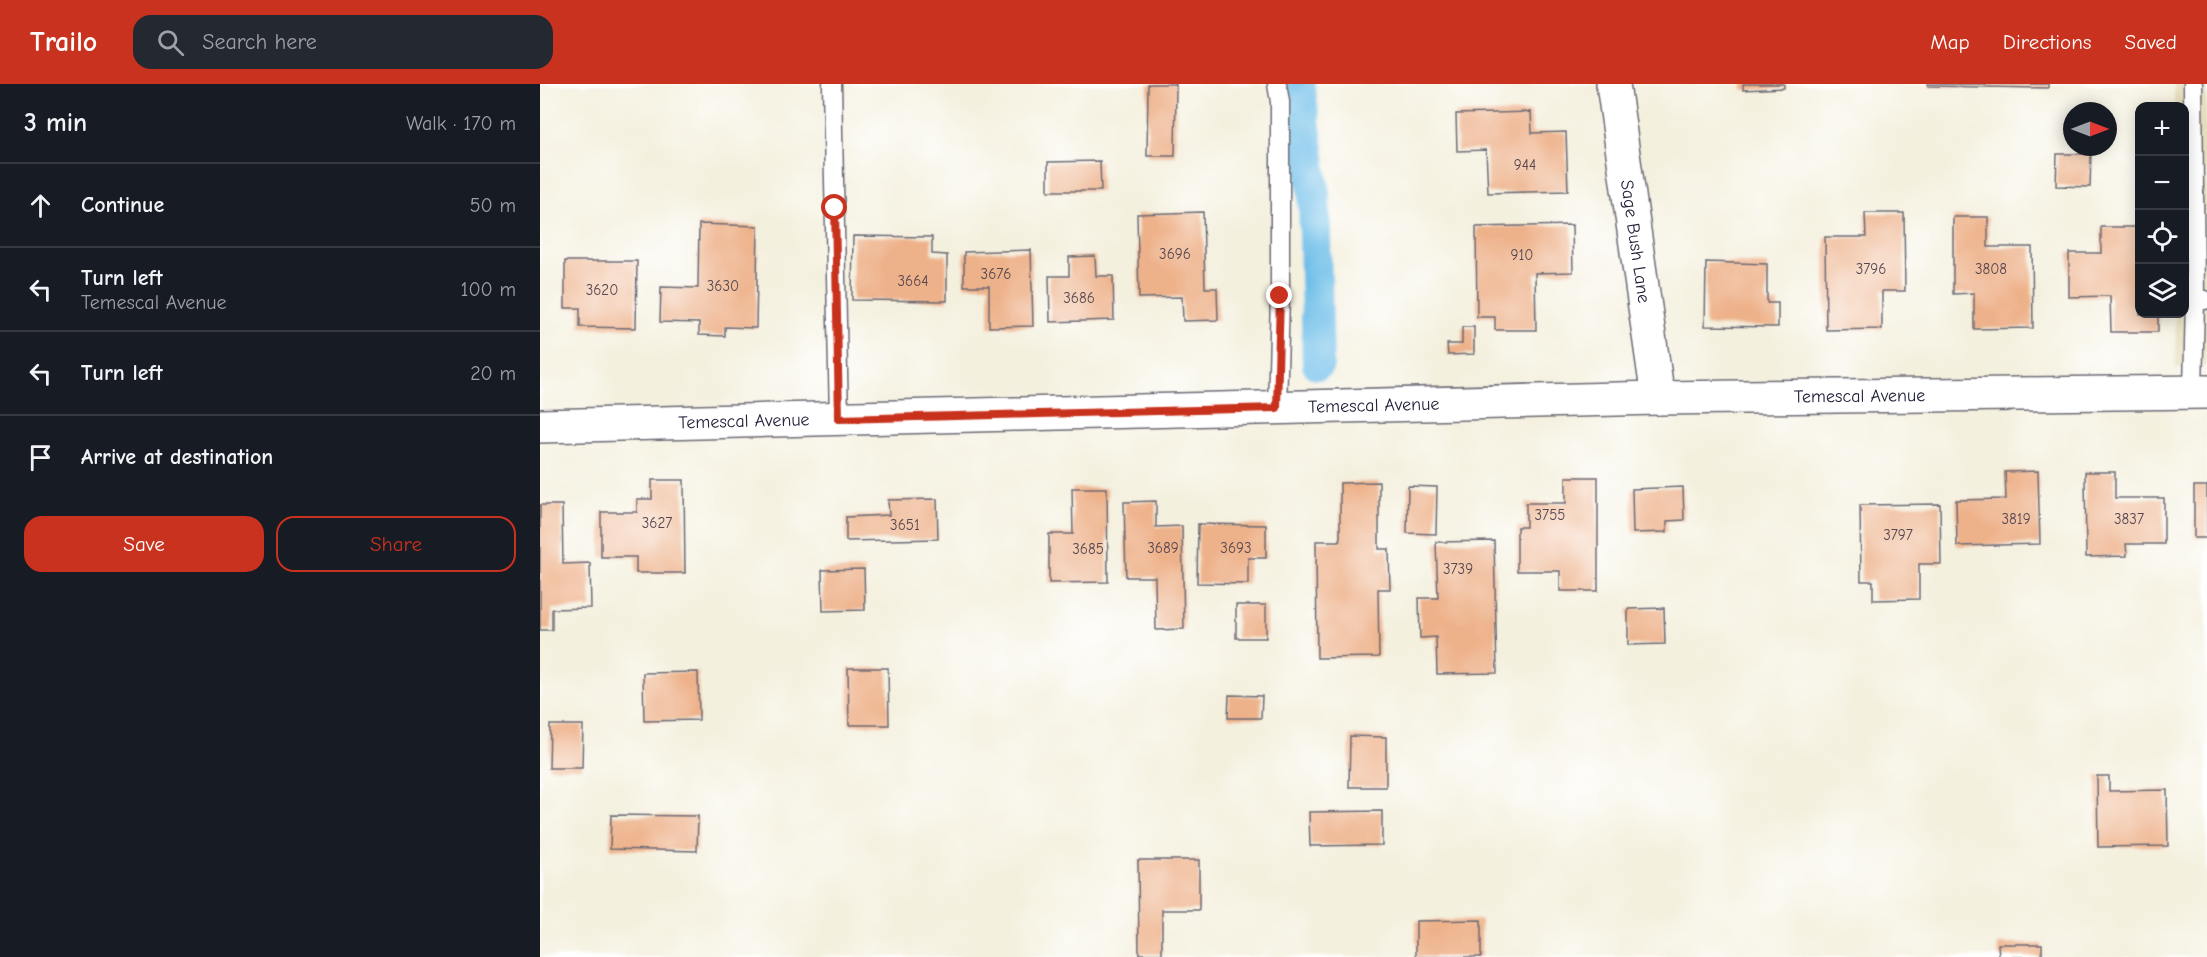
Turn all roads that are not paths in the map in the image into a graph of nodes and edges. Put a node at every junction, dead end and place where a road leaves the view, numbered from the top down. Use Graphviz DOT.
graph roads {
  1 [pos="832,84"];
  2 [pos="1277,84"];
  3 [pos="1613,84"];
  4 [pos="2193,84"];
  5 [pos="2201,300"];
  6 [pos="2200,392"];
  7 [pos="1658,398"];
  8 [pos="1277,408"];
  9 [pos="839,419"];
  10 [pos="540,426"];
  1 -- 9 [label="lane"];
  2 -- 8 [label="lane"];
  3 -- 7 [label="street, Sage Bush Lane"];
  4 -- 5 [label="lane"];
  5 -- 6 [label="lane"];
  6 -- 7 [label="street, Temescal Avenue"];
  7 -- 8 [label="street, Temescal Avenue"];
  8 -- 9 [label="street, Temescal Avenue"];
  9 -- 10 [label="street, Temescal Avenue"];
}
